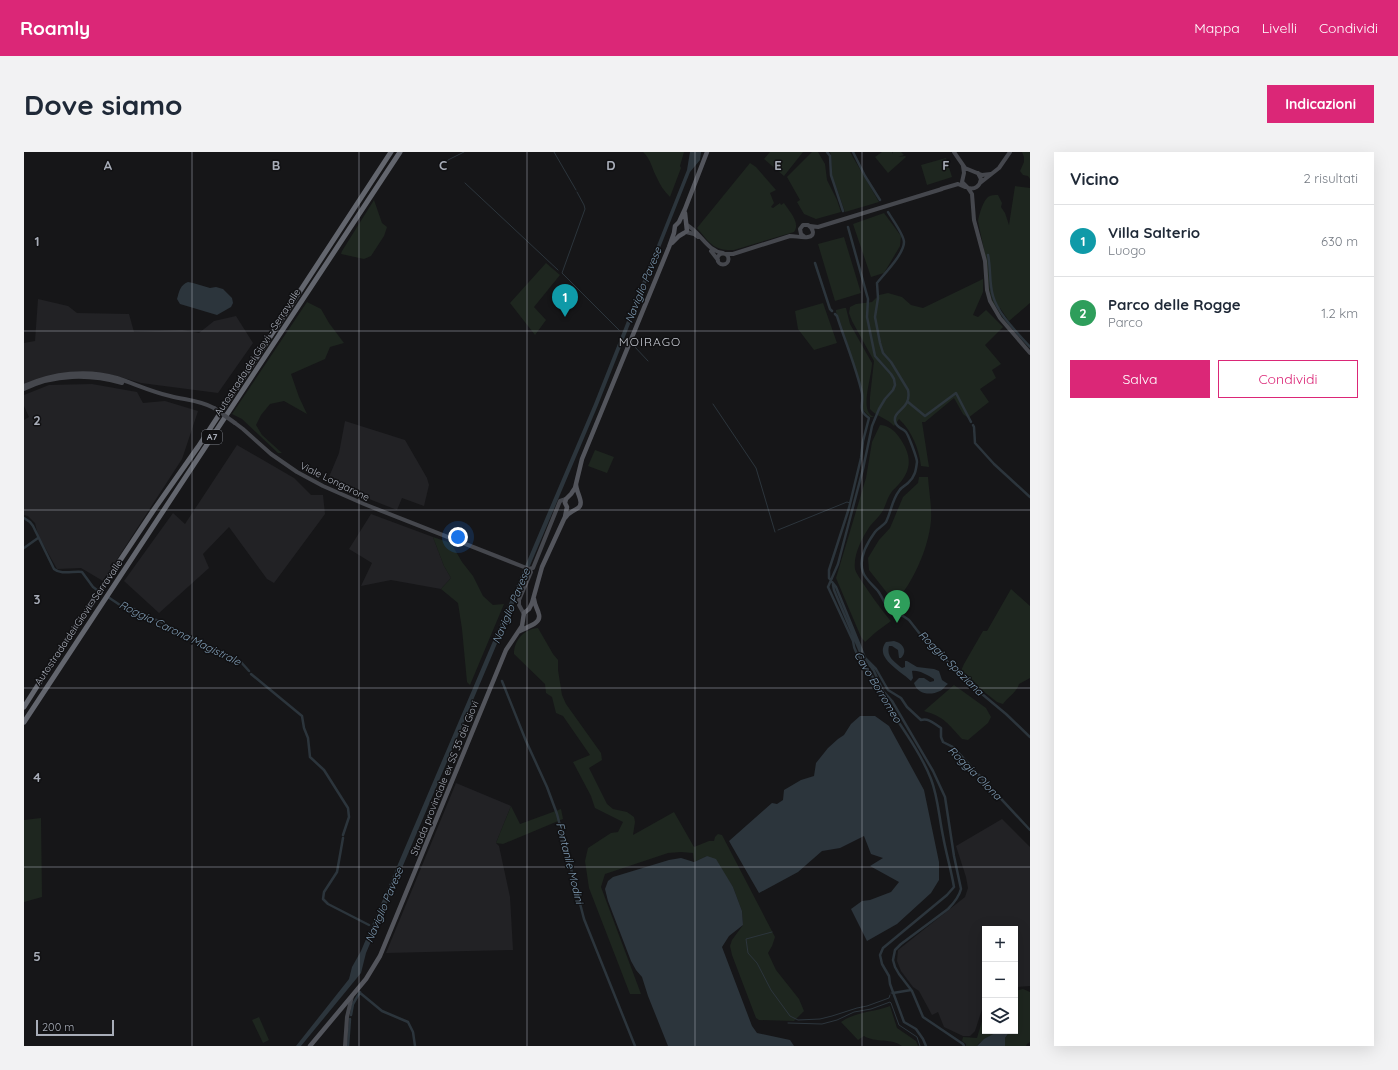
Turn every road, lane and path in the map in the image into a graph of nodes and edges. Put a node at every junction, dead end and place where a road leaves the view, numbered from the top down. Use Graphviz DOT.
graph roads {
  1 [pos="391,152"];
  2 [pos="400,152"];
  3 [pos="708,152"];
  4 [pos="954,152"];
  5 [pos="1010,152"];
  6 [pos="963,166"];
  7 [pos="972,170"];
  8 [pos="978,173"];
  9 [pos="990,174"];
  10 [pos="963,176"];
  11 [pos="980,183"];
  12 [pos="953,185"];
  13 [pos="966,187"];
  14 [pos="976,188"];
  15 [pos="972,196"];
  16 [pos="685,209"];
  17 [pos="679,222"];
  18 [pos="686,224"];
  19 [pos="810,226"];
  20 [pos="818,227"];
  21 [pos="801,228"];
  22 [pos="675,230"];
  23 [pos="813,231"];
  24 [pos="686,232"];
  25 [pos="681,234"];
  26 [pos="790,236"];
  27 [pos="805,237"];
  28 [pos="669,247"];
  29 [pos="724,253"];
  30 [pos="735,253"];
  31 [pos="718,260"];
  32 [pos="729,260"];
  33 [pos="1030,353"];
  34 [pos="24,386"];
  35 [pos="24,389"];
  36 [pos="155,392"];
  37 [pos="576,484"];
  38 [pos="571,494"];
  39 [pos="578,495"];
  40 [pos="566,498"];
  41 [pos="567,507"];
  42 [pos="573,510"];
  43 [pos="562,523"];
  44 [pos="529,569"];
  45 [pos="534,593"];
  46 [pos="538,612"];
  47 [pos="525,614"];
  48 [pos="534,624"];
  49 [pos="516,635"];
  50 [pos="24,707"];
  51 [pos="24,722"];
  52 [pos="352,996"];
  53 [pos="342,1008"];
  54 [pos="348,1011"];
  55 [pos="310,1046"];
  56 [pos="345,1046"];
  1 -- 50 [label="highway, Autostrada dei Giovi - Serravalle / A7"];
  2 -- 51 [label="highway, Autostrada dei Giovi - Serravalle / A7"];
  3 -- 16 [label="main road"];
  4 -- 6 [label="street"];
  5 -- 9 [label="street"];
  6 -- 7 [label="street"];
  6 -- 10 [label="street"];
  7 -- 8 [label="street"];
  7 -- 10 [label="street"];
  8 -- 9 [label="street"];
  8 -- 11 [label="street"];
  9 -- 11 [label="street"];
  10 -- 12 [label="street"];
  10 -- 13 [label="street"];
  11 -- 14 [label="street"];
  12 -- 13 [label="street"];
  12 -- 20 [label="street"];
  13 -- 14 [label="street"];
  13 -- 15 [label="street"];
  14 -- 15 [label="street"];
  15 -- 33 [label="street"];
  16 -- 17 [label="main road"];
  16 -- 18 [label="main road"];
  17 -- 18 [label="main road"];
  17 -- 22 [label="main road"];
  18 -- 24 [label="main road"];
  18 -- 29 [label="street"];
  19 -- 20 [label="street"];
  19 -- 21 [label="street"];
  19 -- 23 [label="street"];
  20 -- 23 [label="street"];
  21 -- 26 [label="street"];
  21 -- 27 [label="street"];
  22 -- 25 [label="main road"];
  22 -- 28 [label="main road"];
  23 -- 27 [label="street"];
  24 -- 25 [label="main road"];
  24 -- 31 [label="street"];
  25 -- 28 [label="main road"];
  26 -- 27 [label="street"];
  26 -- 30 [label="street"];
  28 -- 37 [label="main road"];
  29 -- 30 [label="street"];
  29 -- 31 [label="street"];
  29 -- 32 [label="street"];
  30 -- 32 [label="street"];
  31 -- 32 [label="street"];
  34 -- 36 [label="street, Viale Longarone"];
  35 -- 36 [label="street, Viale Longarone"];
  36 -- 44 [label="street, Viale Longarone, bridge"];
  37 -- 38 [label="main road"];
  37 -- 39 [label="main road"];
  38 -- 39 [label="main road"];
  38 -- 40 [label="main road"];
  39 -- 42 [label="main road, Strada provinciale ex SS 35 dei Giovi"];
  40 -- 41 [label="main road, Strada provinciale ex SS 35 dei Giovi"];
  40 -- 44 [label="street"];
  41 -- 42 [label="main road"];
  41 -- 43 [label="main road, Strada provinciale ex SS 35 dei Giovi"];
  42 -- 43 [label="main road, Strada provinciale ex SS 35 dei Giovi"];
  43 -- 45 [label="main road, Strada provinciale ex SS 35 dei Giovi"];
  44 -- 47 [label="street"];
  45 -- 46 [label="main road, Strada provinciale ex SS 35 dei Giovi"];
  45 -- 47 [label="main road, Strada provinciale ex SS 35 dei Giovi"];
  46 -- 47 [label="main road"];
  46 -- 48 [label="main road"];
  47 -- 48 [label="main road"];
  47 -- 49 [label="main road, Strada provinciale ex SS 35 dei Giovi"];
  48 -- 49 [label="main road, Strada provinciale ex SS 35 dei Giovi"];
  49 -- 52 [label="main road, Strada provinciale ex SS 35 dei Giovi"];
  52 -- 53 [label="main road, Strada provinciale ex SS 35 dei Giovi"];
  52 -- 54 [label="street"];
  53 -- 54 [label="street"];
  53 -- 55 [label="main road, Strada provinciale ex SS 35 dei Giovi"];
  54 -- 56 [label="street"];
}
